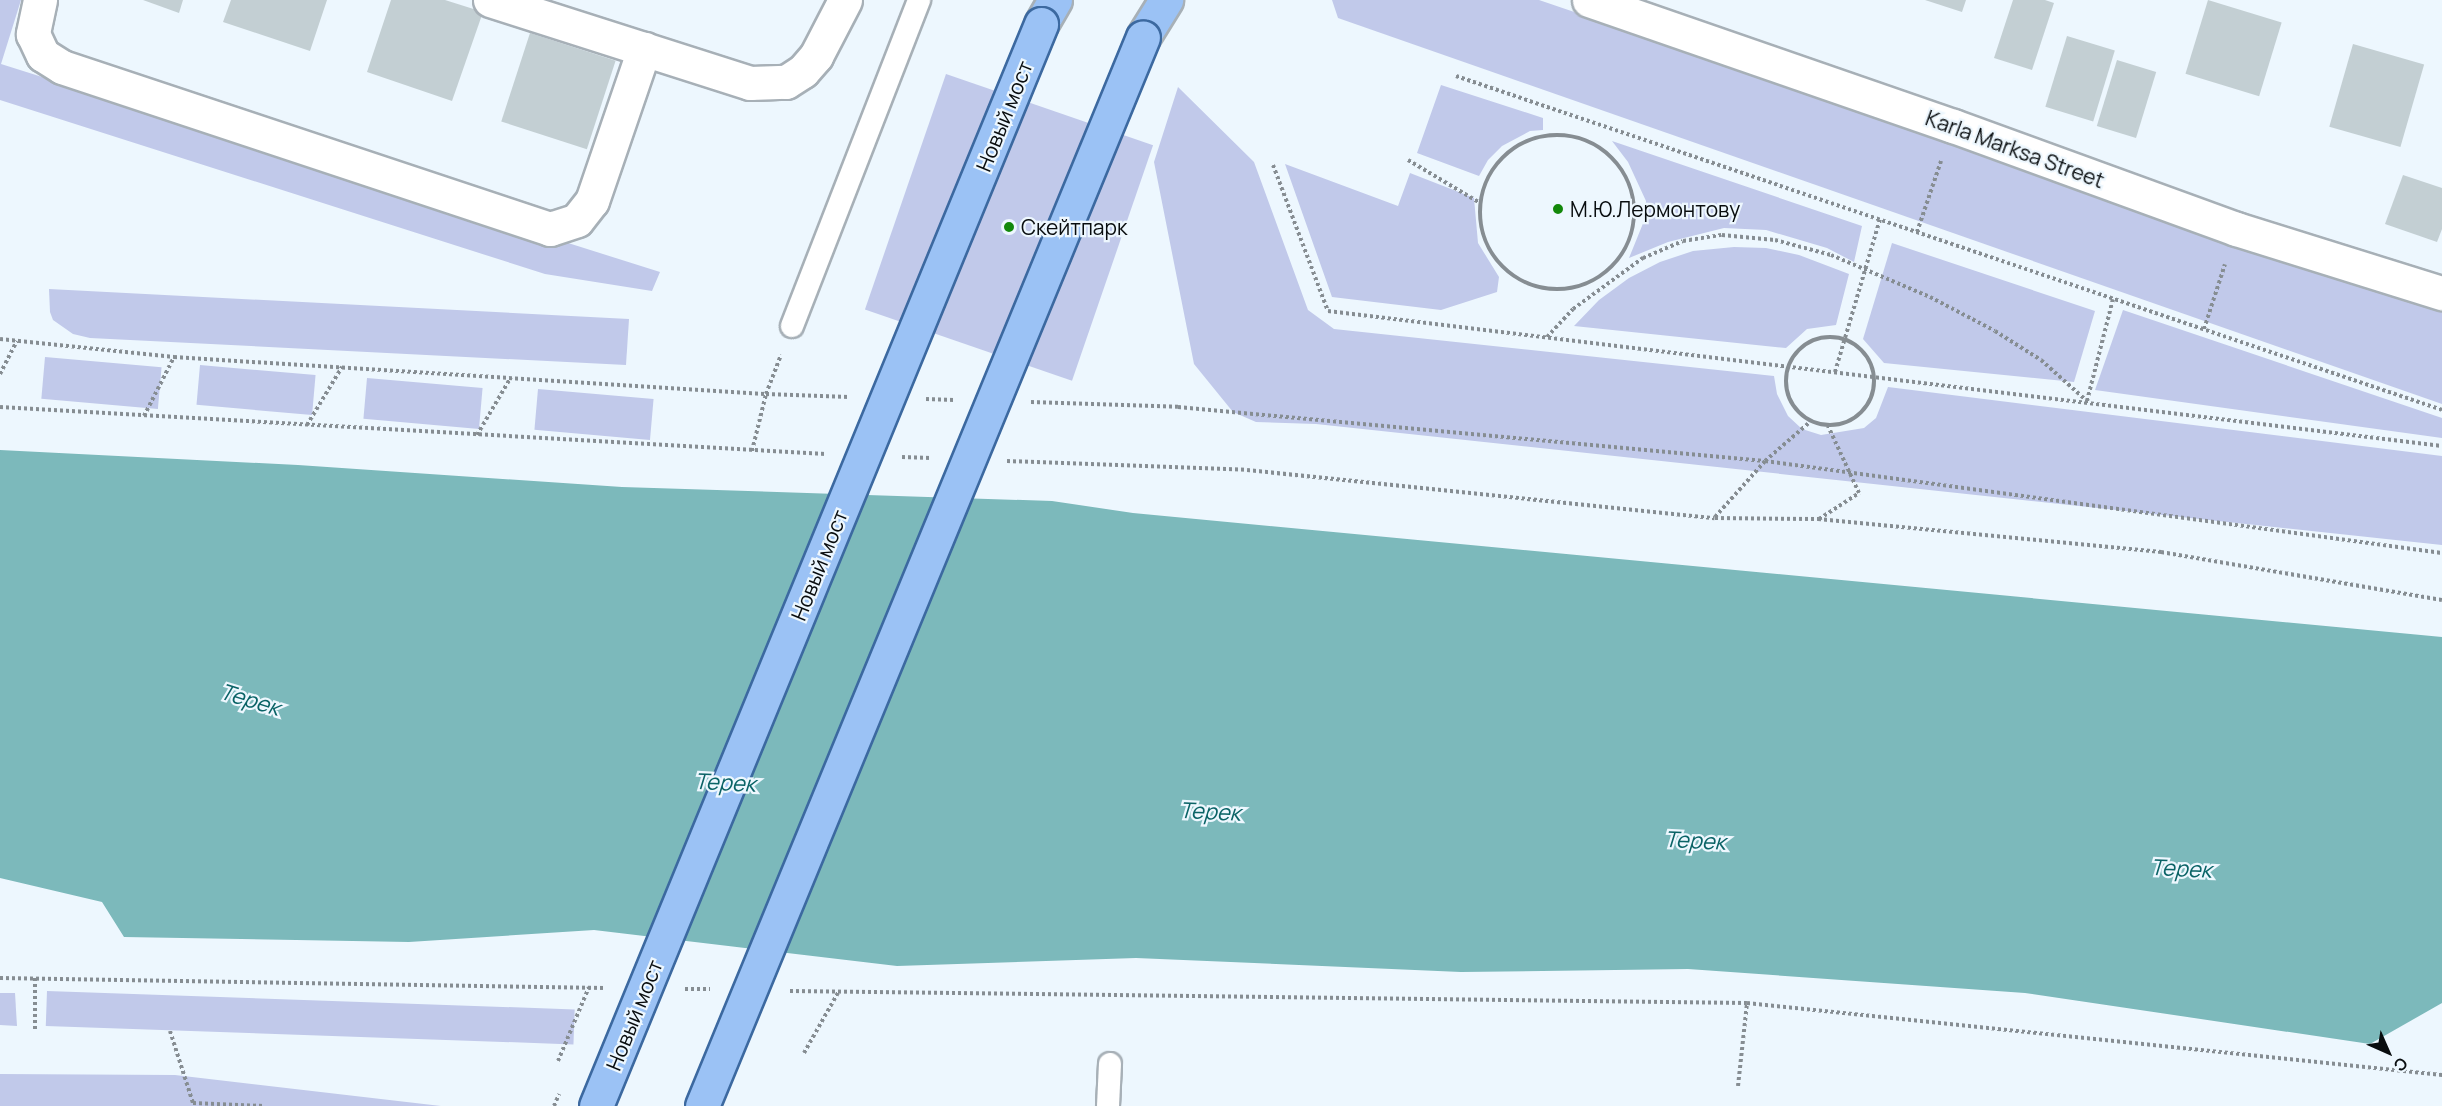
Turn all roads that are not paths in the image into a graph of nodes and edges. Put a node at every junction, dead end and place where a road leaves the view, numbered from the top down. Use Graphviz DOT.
graph roads {
  1 [pos="40,0"];
  2 [pos="490,0"];
  3 [pos="845,0"];
  4 [pos="919,0"];
  5 [pos="1166,0"];
  6 [pos="1589,0"];
  7 [pos="1048,12"];
  8 [pos="644,49"];
  9 [pos="2442,293"];
  10 [pos="792,326"];
  11 [pos="1110,1064"];
  12 [pos="596,1106"];
  13 [pos="702,1106"];
  14 [pos="1108,1106"];
  1 -- 8 [label="street"];
  2 -- 8 [label="street"];
  3 -- 8 [label="street"];
  4 -- 10 [label="lane"];
  5 -- 13 [label="main road, bridge"];
  6 -- 9 [label="street, Karla Marksa Street"];
  7 -- 12 [label="main road, Новый мост, bridge"];
  11 -- 14 [label="lane"];
}
